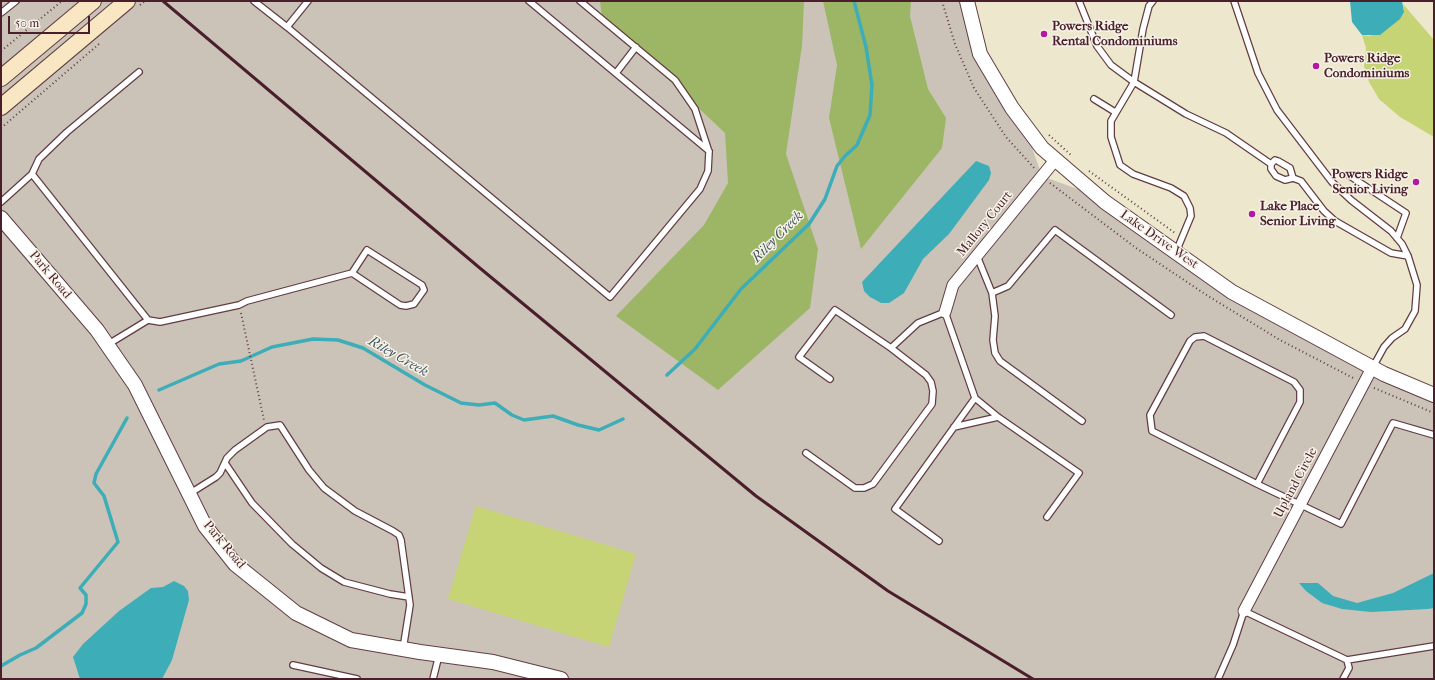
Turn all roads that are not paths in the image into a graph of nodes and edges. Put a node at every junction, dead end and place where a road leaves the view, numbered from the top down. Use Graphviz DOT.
graph roads {
  1 [pos="16,1"];
  2 [pos="93,1"];
  3 [pos="127,1"];
  4 [pos="254,1"];
  5 [pos="308,1"];
  6 [pos="529,1"];
  7 [pos="580,1"];
  8 [pos="967,1"];
  9 [pos="1079,1"];
  10 [pos="1153,1"];
  11 [pos="1234,1"];
  12 [pos="1,13"];
  13 [pos="287,27"];
  14 [pos="636,47"];
  15 [pos="139,72"];
  16 [pos="616,73"];
  17 [pos="1,78"];
  18 [pos="1134,82"];
  19 [pos="1094,99"];
  20 [pos="1,107"];
  21 [pos="1115,112"];
  22 [pos="709,152"];
  23 [pos="1056,159"];
  24 [pos="1271,164"];
  25 [pos="32,174"];
  26 [pos="1350,176"];
  27 [pos="1294,178"];
  28 [pos="1,202"];
  29 [pos="1,218"];
  30 [pos="1398,238"];
  31 [pos="1176,252"];
  32 [pos="977,256"];
  33 [pos="1408,256"];
  34 [pos="352,273"];
  35 [pos="992,293"];
  36 [pos="944,312"];
  37 [pos="1172,315"];
  38 [pos="148,320"];
  39 [pos="107,345"];
  40 [pos="891,348"];
  41 [pos="1372,368"];
  42 [pos="830,379"];
  43 [pos="1434,395"];
  44 [pos="976,398"];
  45 [pos="998,417"];
  46 [pos="1082,421"];
  47 [pos="954,427"];
  48 [pos="1434,436"];
  49 [pos="806,453"];
  50 [pos="225,463"];
  51 [pos="1257,484"];
  52 [pos="189,494"];
  53 [pos="1301,506"];
  54 [pos="1048,517"];
  55 [pos="939,541"];
  56 [pos="409,597"];
  57 [pos="1244,611"];
  58 [pos="1434,646"];
  59 [pos="403,649"];
  60 [pos="439,655"];
  61 [pos="1347,660"];
  62 [pos="293,665"];
  63 [pos="357,679"];
  64 [pos="433,679"];
  65 [pos="561,679"];
  66 [pos="1218,679"];
  67 [pos="1343,679"];
  1 -- 12 [label="lane"];
  2 -- 17 [label="main road"];
  3 -- 20 [label="main road"];
  4 -- 13 [label="lane"];
  5 -- 13 [label="lane"];
  6 -- 16 [label="lane"];
  7 -- 14 [label="lane"];
  8 -- 23 [label="street, Lake Drive West"];
  9 -- 18 [label="lane"];
  10 -- 18 [label="lane"];
  11 -- 30 [label="lane"];
  13 -- 22 [label="lane"];
  14 -- 16 [label="lane"];
  14 -- 22 [label="lane"];
  15 -- 25 [label="lane"];
  16 -- 22 [label="lane"];
  18 -- 21 [label="lane"];
  18 -- 24 [label="lane"];
  19 -- 21 [label="lane"];
  21 -- 31 [label="lane"];
  23 -- 31 [label="street, Lake Drive West"];
  23 -- 32 [label="street, Mallory Court"];
  24 -- 27 [label="lane"];
  24 -- 27 [label="lane"];
  25 -- 28 [label="lane"];
  25 -- 38 [label="lane"];
  26 -- 30 [label="lane"];
  27 -- 33 [label="lane"];
  29 -- 39 [label="street, Park Road"];
  30 -- 33 [label="lane"];
  31 -- 41 [label="street, Lake Drive West"];
  32 -- 35 [label="lane"];
  32 -- 36 [label="street, Mallory Court"];
  33 -- 41 [label="lane"];
  34 -- 34 [label="lane"];
  34 -- 38 [label="lane"];
  35 -- 37 [label="lane"];
  35 -- 46 [label="lane"];
  36 -- 40 [label="lane"];
  36 -- 44 [label="lane"];
  38 -- 39 [label="lane"];
  39 -- 52 [label="street, Park Road"];
  40 -- 42 [label="lane"];
  40 -- 49 [label="lane"];
  41 -- 43 [label="street, Lake Drive West"];
  41 -- 53 [label="street, Upland Circle"];
  44 -- 45 [label="lane"];
  44 -- 47 [label="lane"];
  45 -- 47 [label="lane"];
  45 -- 54 [label="lane"];
  47 -- 55 [label="lane"];
  48 -- 53 [label="lane"];
  50 -- 52 [label="lane"];
  50 -- 56 [label="lane"];
  50 -- 56 [label="lane"];
  51 -- 51 [label="lane"];
  51 -- 53 [label="lane"];
  52 -- 59 [label="street, Park Road"];
  53 -- 57 [label="street, Upland Circle"];
  56 -- 59 [label="lane"];
  57 -- 61 [label="lane"];
  57 -- 66 [label="lane"];
  58 -- 61 [label="lane"];
  59 -- 60 [label="street, Park Road"];
  60 -- 64 [label="lane"];
  60 -- 65 [label="street, Park Road"];
  61 -- 67 [label="lane"];
  62 -- 63 [label="lane"];
}
